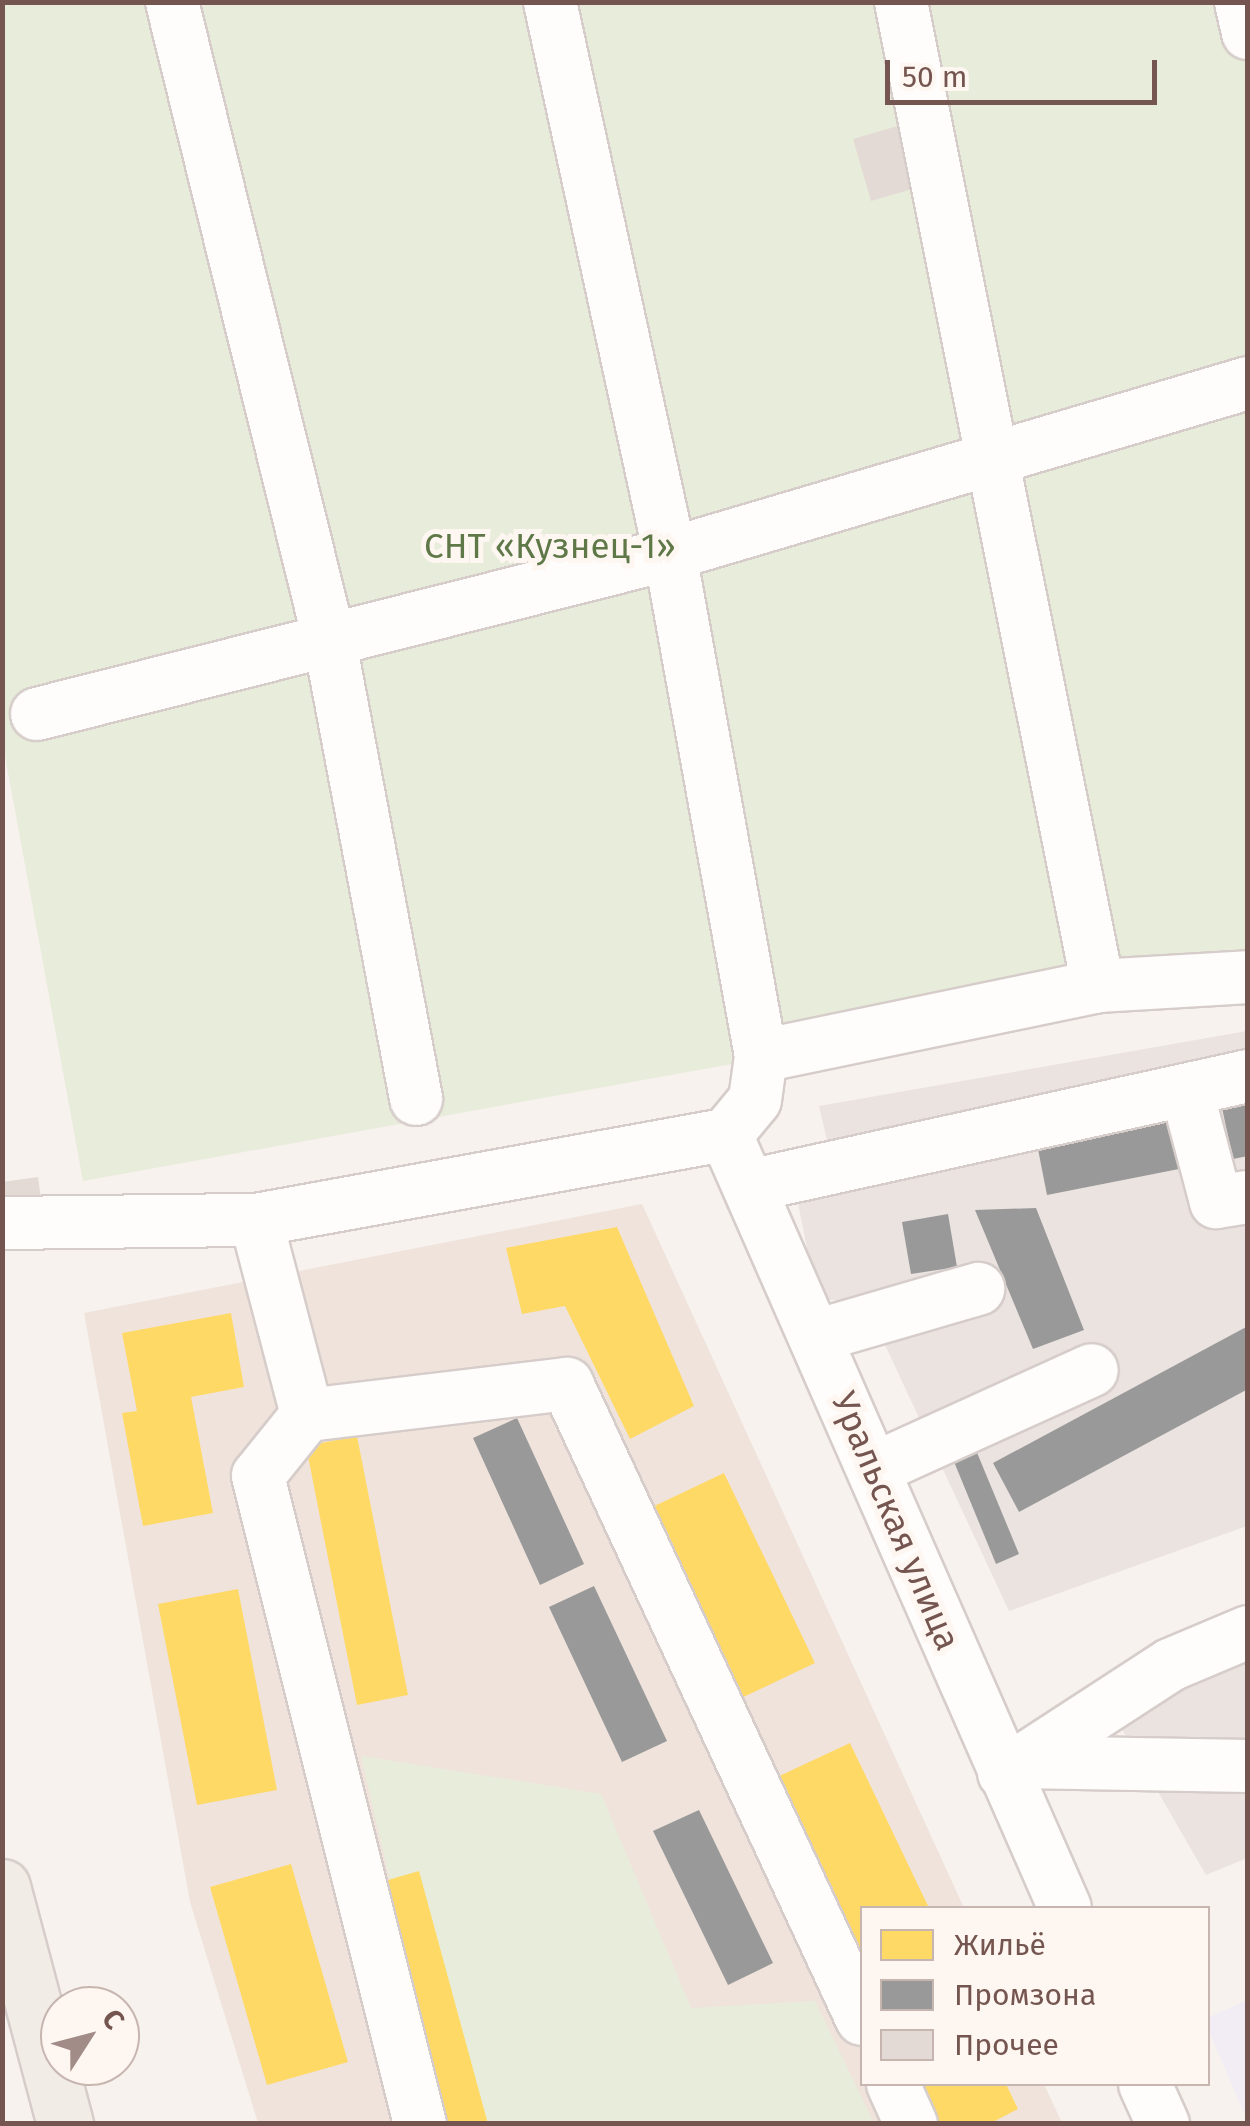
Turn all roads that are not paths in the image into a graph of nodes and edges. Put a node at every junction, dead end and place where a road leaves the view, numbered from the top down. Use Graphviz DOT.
graph roads {
  1 [pos="172,2"];
  2 [pos="550,2"];
  3 [pos="901,2"];
  4 [pos="1242,2"];
  5 [pos="1248,33"];
  6 [pos="1248,383"];
  7 [pos="992,456"];
  8 [pos="670,554"];
  9 [pos="330,643"];
  10 [pos="37,714"];
  11 [pos="1248,976"];
  12 [pos="1098,986"];
  13 [pos="761,1056"];
  14 [pos="1248,1076"];
  15 [pos="1187,1092"];
  16 [pos="416,1098"];
  17 [pos="726,1134"];
  18 [pos="749,1186"];
  19 [pos="1248,1197"];
  20 [pos="256,1220"];
  21 [pos="2,1223"];
  22 [pos="978,1288"];
  23 [pos="816,1336"];
  24 [pos="1092,1370"];
  25 [pos="307,1415"];
  26 [pos="874,1468"];
  27 [pos="1248,1632"];
  28 [pos="1248,1766"];
  29 [pos="1012,1768"];
  30 [pos="2,1888"];
  31 [pos="1064,1906"];
  32 [pos="860,2015"];
  33 [pos="893,2086"];
  34 [pos="1145,2086"];
  35 [pos="65,2124"];
  36 [pos="420,2124"];
  37 [pos="911,2124"];
  38 [pos="1163,2124"];
  1 -- 9 [label="street"];
  2 -- 8 [label="street"];
  3 -- 7 [label="street"];
  4 -- 5 [label="street"];
  6 -- 7 [label="street"];
  7 -- 8 [label="street"];
  7 -- 12 [label="street"];
  8 -- 9 [label="street"];
  8 -- 13 [label="street"];
  9 -- 10 [label="street"];
  9 -- 16 [label="street"];
  11 -- 12 [label="street"];
  12 -- 13 [label="street"];
  13 -- 17 [label="street"];
  14 -- 15 [label="street"];
  15 -- 18 [label="street"];
  15 -- 19 [label="street"];
  17 -- 18 [label="street, Уральская улица"];
  17 -- 20 [label="street"];
  18 -- 23 [label="street, Уральская улица"];
  20 -- 21 [label="street"];
  20 -- 25 [label="street"];
  22 -- 23 [label="street"];
  23 -- 26 [label="street, Уральская улица"];
  24 -- 26 [label="street"];
  25 -- 32 [label="street"];
  25 -- 36 [label="street"];
  26 -- 29 [label="street, Уральская улица"];
  27 -- 29 [label="street"];
  28 -- 29 [label="street"];
  29 -- 31 [label="street, Уральская улица"];
  30 -- 35 [label="main road"];
  33 -- 37 [label="street"];
  34 -- 38 [label="street"];
}
